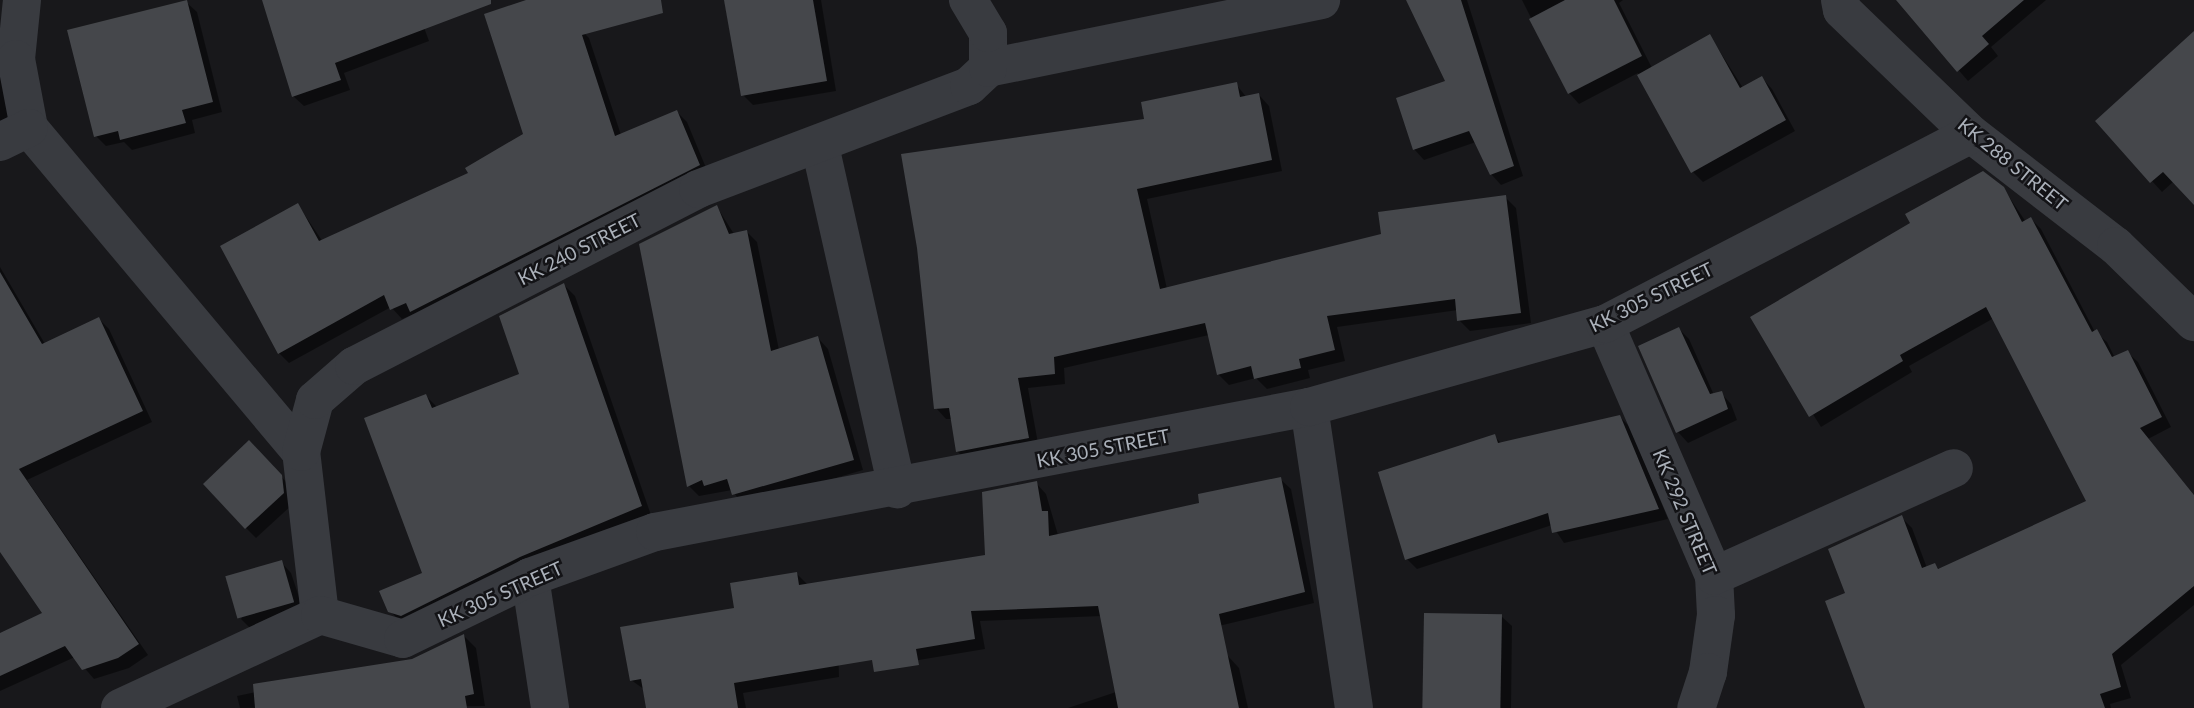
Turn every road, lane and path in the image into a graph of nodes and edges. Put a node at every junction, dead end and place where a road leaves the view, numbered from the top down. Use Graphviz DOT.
graph roads {
  1 [pos="22,0"];
  2 [pos="968,0"];
  3 [pos="1321,0"];
  4 [pos="1840,0"];
  5 [pos="988,68"];
  6 [pos="1971,134"];
  7 [pos="15,135"];
  8 [pos="820,146"];
  9 [pos="2194,322"];
  10 [pos="1605,324"];
  11 [pos="1309,407"];
  12 [pos="301,452"];
  13 [pos="1954,468"];
  14 [pos="897,489"];
  15 [pos="1714,576"];
  16 [pos="530,577"];
  17 [pos="320,615"];
  18 [pos="120,708"];
  19 [pos="550,708"];
  20 [pos="1354,708"];
  21 [pos="1696,708"];
  1 -- 7 [label="street"];
  2 -- 5 [label="street"];
  3 -- 5 [label="street"];
  4 -- 6 [label="street, KK 288 STREET"];
  5 -- 8 [label="street, KK 240 STREET"];
  6 -- 9 [label="street, KK 288 STREET"];
  6 -- 10 [label="street, KK 305 STREET"];
  7 -- 12 [label="street"];
  8 -- 12 [label="street, KK 240 STREET"];
  8 -- 14 [label="street"];
  10 -- 11 [label="street, KK 305 STREET"];
  10 -- 15 [label="street, KK 292 STREET"];
  11 -- 14 [label="street, KK 305 STREET"];
  11 -- 20 [label="street"];
  12 -- 17 [label="street, KK 240 STREET"];
  13 -- 15 [label="street"];
  14 -- 16 [label="street, KK 305 STREET"];
  15 -- 21 [label="street, KK 292 STREET"];
  16 -- 17 [label="street, KK 305 STREET"];
  16 -- 19 [label="street"];
  17 -- 18 [label="street"];
}
